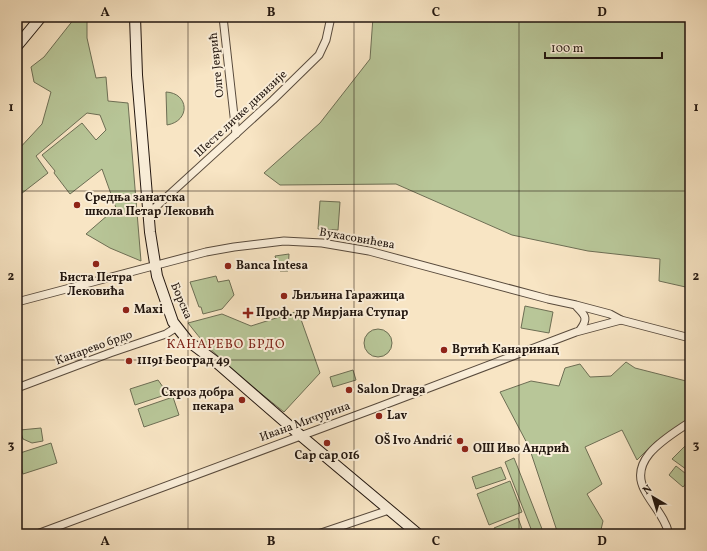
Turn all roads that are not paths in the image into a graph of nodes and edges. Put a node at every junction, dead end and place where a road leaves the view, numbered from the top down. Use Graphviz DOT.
graph roads {
  1 [pos="41,17"];
  2 [pos="135,17"];
  3 [pos="223,17"];
  4 [pos="331,17"];
  5 [pos="17,46"];
  6 [pos="236,134"];
  7 [pos="148,214"];
  8 [pos="155,265"];
  9 [pos="17,302"];
  10 [pos="576,305"];
  11 [pos="621,320"];
  12 [pos="177,327"];
  13 [pos="580,330"];
  14 [pos="690,338"];
  15 [pos="17,388"];
  16 [pos="690,422"];
  17 [pos="300,435"];
  18 [pos="389,510"];
  19 [pos="37,534"];
  20 [pos="318,534"];
  21 [pos="418,534"];
  22 [pos="669,534"];
  1 -- 5 [label="main road"];
  2 -- 7 [label="main road, Борска"];
  3 -- 6 [label="street, Олге Јеврић"];
  4 -- 6 [label="street, Шесте личке дивизије"];
  6 -- 7 [label="street, Шесте личке дивизије"];
  7 -- 8 [label="main road, Борска"];
  8 -- 9 [label="street, Вукасовићева"];
  8 -- 10 [label="street, Вукасовићева"];
  8 -- 12 [label="main road, Борска"];
  10 -- 11 [label="street, Вукасовићева"];
  10 -- 13 [label="street"];
  11 -- 13 [label="street, Ивана Мичурина"];
  11 -- 14 [label="street, Вукасовићева"];
  12 -- 15 [label="street, Канарево брдо"];
  12 -- 17 [label="main road, Борска"];
  13 -- 17 [label="street, Ивана Мичурина"];
  16 -- 22 [label="street"];
  17 -- 18 [label="main road, Борска"];
  17 -- 19 [label="street, Ивана Мичурина"];
  18 -- 20 [label="street"];
  18 -- 21 [label="main road, Борска"];
}
